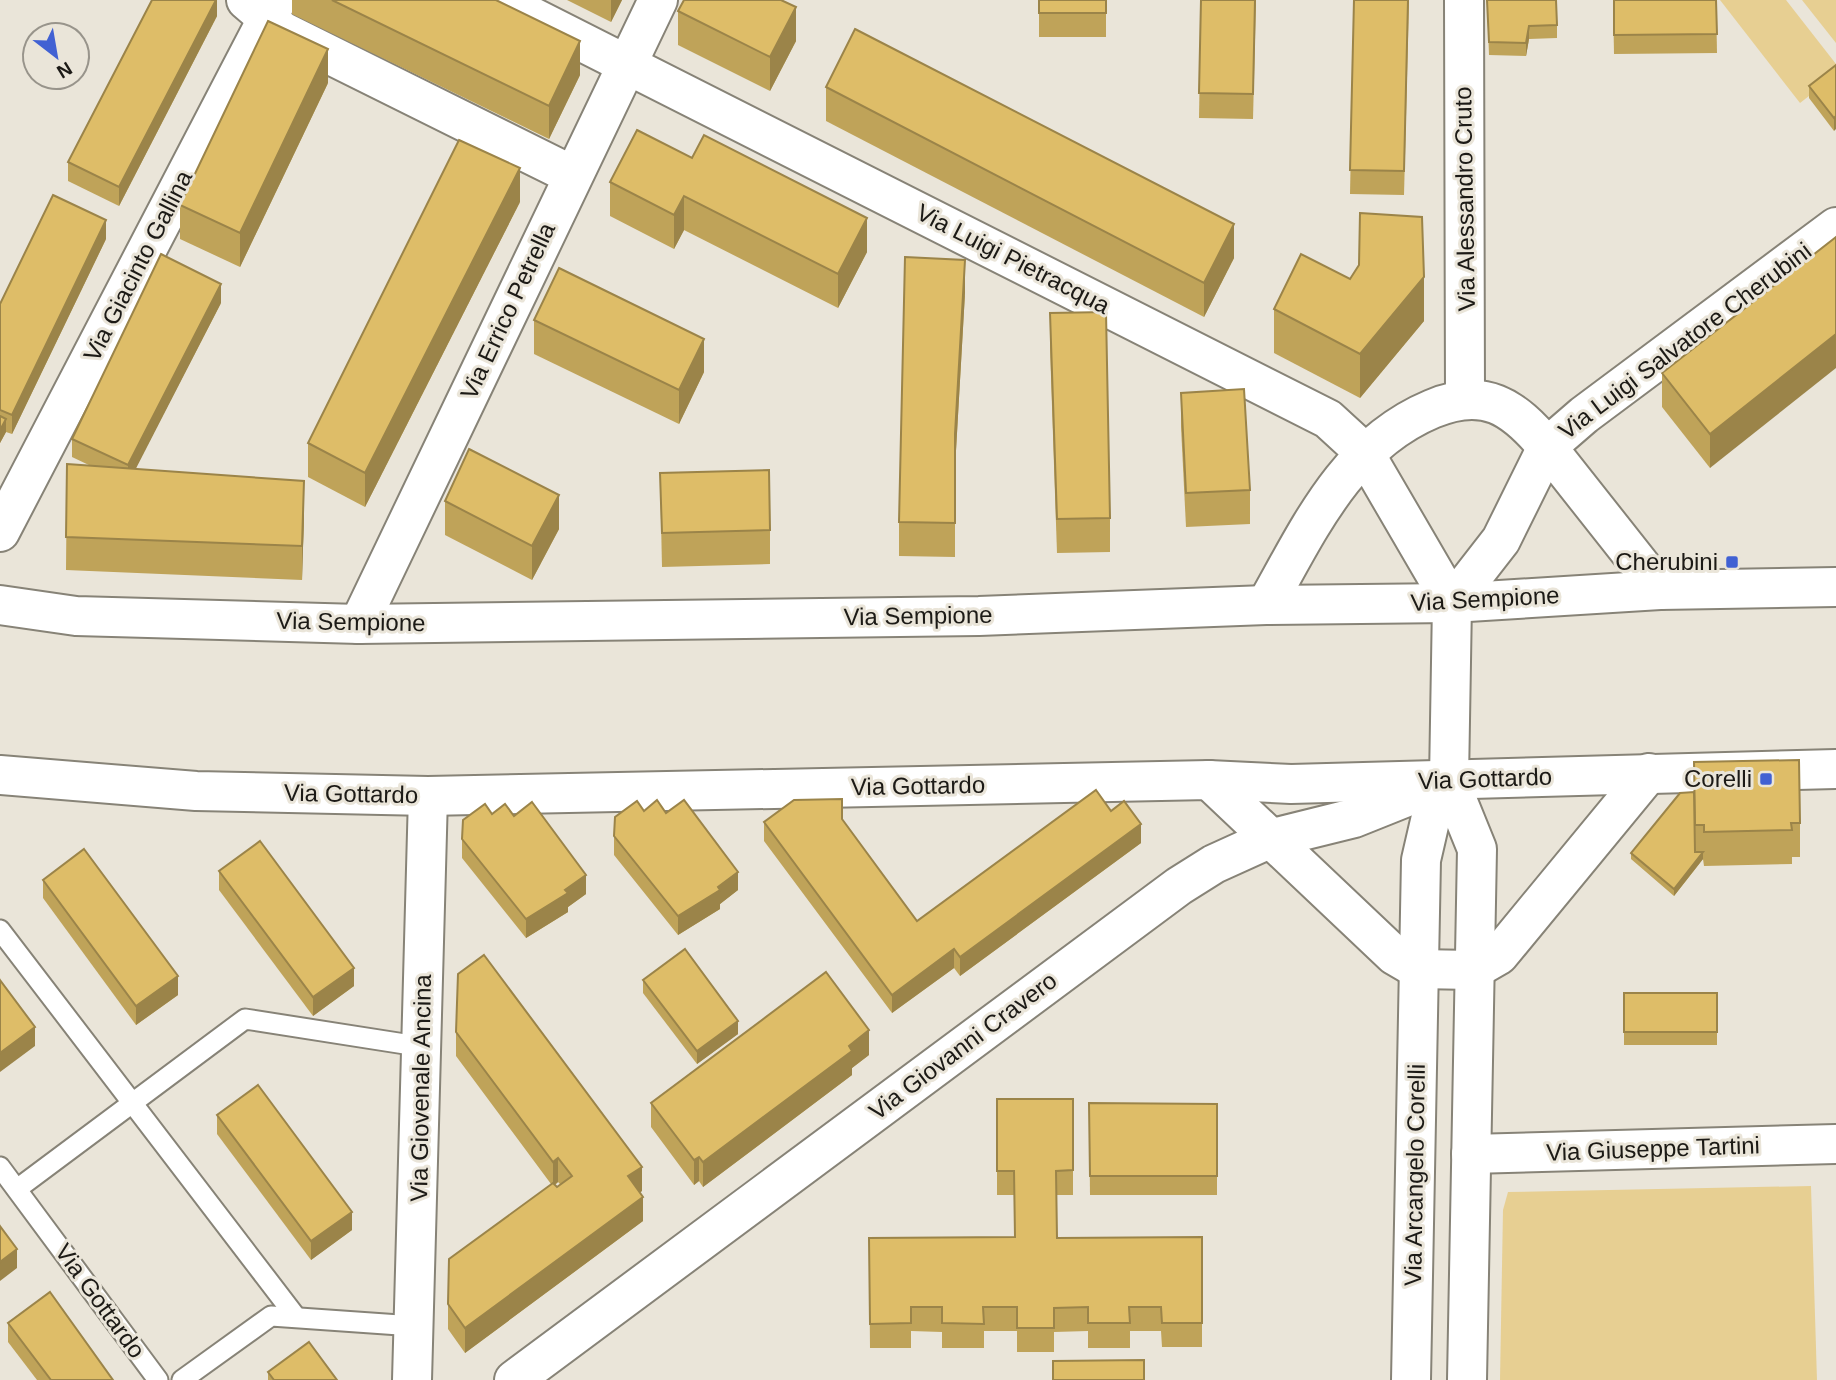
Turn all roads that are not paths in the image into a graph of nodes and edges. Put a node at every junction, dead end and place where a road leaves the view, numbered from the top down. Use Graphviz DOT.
graph roads {
  1 [pos="499,0"];
  2 [pos="658,0"];
  3 [pos="1464,0"];
  4 [pos="263,7"];
  5 [pos="626,62"];
  6 [pos="572,175"];
  7 [pos="1836,227"];
  8 [pos="1465,397"];
  9 [pos="1547,447"];
  10 [pos="1364,452"];
  11 [pos="4,513"];
  12 [pos="1836,587"];
  13 [pos="1660,590"];
  14 [pos="0,605"];
  15 [pos="1266,605"];
  16 [pos="1452,615"];
  17 [pos="359,624"];
  18 [pos="1449,765"];
  19 [pos="1836,769"];
  20 [pos="1649,773"];
  21 [pos="0,775"];
  22 [pos="1209,780"];
  23 [pos="428,796"];
  24 [pos="1269,839"];
  25 [pos="0,930"];
  26 [pos="1418,970"];
  27 [pos="1474,970"];
  28 [pos="424,1047"];
  29 [pos="131,1102"];
  30 [pos="1836,1144"];
  31 [pos="1471,1154"];
  32 [pos="0,1167"];
  33 [pos="17,1189"];
  34 [pos="296,1318"];
  35 [pos="414,1326"];
  36 [pos="158,1380"];
  37 [pos="182,1380"];
  38 [pos="412,1380"];
  39 [pos="514,1380"];
  40 [pos="1411,1380"];
  41 [pos="1467,1380"];
  1 -- 5 [label="street, Via Luigi Pietracqua"];
  2 -- 5 [label="street, Via Errico Petrella"];
  3 -- 8 [label="street, Via Alessandro Cruto"];
  4 -- 6 [label="street"];
  4 -- 11 [label="street, Via Giacinto Gallina"];
  5 -- 6 [label="street, Via Errico Petrella"];
  5 -- 10 [label="street, Via Luigi Pietracqua"];
  6 -- 17 [label="street, Via Errico Petrella"];
  7 -- 9 [label="street, Via Luigi Salvatore Cherubini"];
  8 -- 9 [label="street"];
  8 -- 10 [label="street"];
  9 -- 13 [label="street"];
  9 -- 16 [label="street, Via Luigi Salvatore Cherubini"];
  10 -- 15 [label="street"];
  10 -- 16 [label="street, Via Luigi Pietracqua"];
  12 -- 13 [label="street, Via Sempione"];
  13 -- 16 [label="street, Via Sempione"];
  14 -- 17 [label="street, Via Sempione"];
  15 -- 16 [label="street, Via Sempione"];
  15 -- 17 [label="street, Via Sempione"];
  16 -- 18 [label="street, Via Arcangelo Corelli"];
  18 -- 20 [label="street, Via Gottardo"];
  18 -- 22 [label="street, Via Gottardo"];
  18 -- 24 [label="street, Via Giovanni Cravero"];
  18 -- 26 [label="street, Via Arcangelo Corelli"];
  18 -- 27 [label="street, Via Arcangelo Corelli"];
  19 -- 20 [label="street, Via Gottardo"];
  20 -- 27 [label="street"];
  21 -- 23 [label="street, Via Gottardo"];
  22 -- 23 [label="street, Via Gottardo"];
  22 -- 24 [label="street"];
  23 -- 28 [label="street, Via Giovenale Ancina"];
  24 -- 26 [label="street"];
  24 -- 39 [label="street, Via Giovanni Cravero"];
  25 -- 29 [label="lane"];
  26 -- 27 [label="street"];
  26 -- 40 [label="street, Via Arcangelo Corelli"];
  27 -- 31 [label="street, Via Arcangelo Corelli"];
  28 -- 29 [label="lane"];
  28 -- 35 [label="street, Via Giovenale Ancina"];
  29 -- 33 [label="lane"];
  29 -- 34 [label="lane"];
  30 -- 31 [label="street, Via Giuseppe Tartini"];
  31 -- 41 [label="street, Via Arcangelo Corelli"];
  32 -- 33 [label="lane, Via Gottardo"];
  33 -- 36 [label="lane, Via Gottardo"];
  34 -- 35 [label="lane"];
  34 -- 37 [label="lane"];
  35 -- 38 [label="street, Via Giovenale Ancina"];
}
